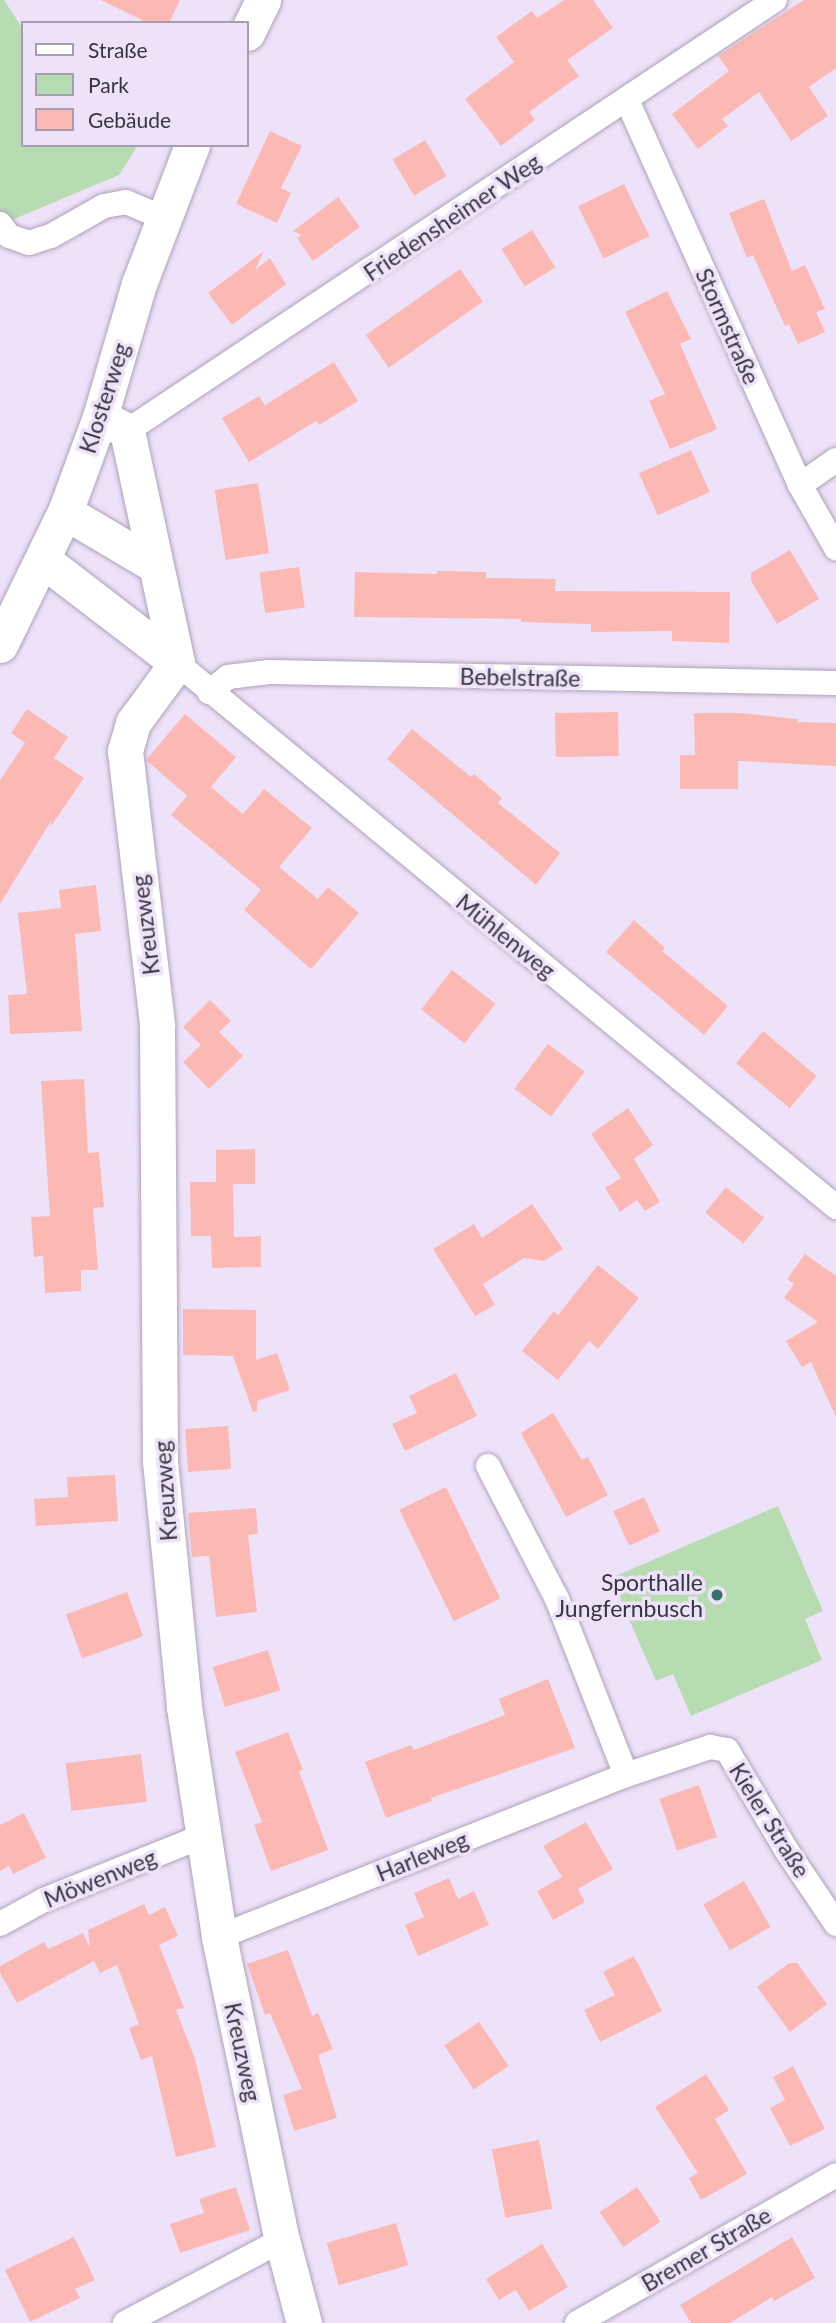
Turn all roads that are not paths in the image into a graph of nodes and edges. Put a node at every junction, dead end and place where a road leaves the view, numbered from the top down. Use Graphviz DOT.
graph roads {
  1 [pos="263,0"];
  2 [pos="775,0"];
  3 [pos="248,31"];
  4 [pos="627,100"];
  5 [pos="191,147"];
  6 [pos="162,217"];
  7 [pos="0,224"];
  8 [pos="114,424"];
  9 [pos="836,460"];
  10 [pos="800,485"];
  11 [pos="65,512"];
  12 [pos="836,548"];
  13 [pos="43,560"];
  14 [pos="153,564"];
  15 [pos="0,645"];
  16 [pos="177,663"];
  17 [pos="836,682"];
  18 [pos="209,692"];
  19 [pos="836,1207"];
  20 [pos="488,1466"];
  21 [pos="727,1750"];
  22 [pos="626,1775"];
  23 [pos="203,1836"];
  24 [pos="0,1924"];
  25 [pos="836,1924"];
  26 [pos="219,1937"];
  27 [pos="836,2175"];
  28 [pos="282,2240"];
  29 [pos="125,2323"];
  30 [pos="304,2323"];
  31 [pos="577,2323"];
  1 -- 3 [label="street"];
  2 -- 4 [label="street, Friedensheimer Weg"];
  4 -- 8 [label="street, Friedensheimer Weg"];
  4 -- 10 [label="street, Stormstraße"];
  5 -- 6 [label="street, Klosterweg"];
  6 -- 7 [label="street"];
  6 -- 8 [label="street, Klosterweg"];
  8 -- 11 [label="street, Klosterweg"];
  8 -- 14 [label="street"];
  9 -- 10 [label="street"];
  10 -- 12 [label="street, Stormstraße"];
  11 -- 13 [label="street, Klosterweg"];
  11 -- 14 [label="street"];
  13 -- 15 [label="street, Klosterweg"];
  13 -- 16 [label="street, Mühlenweg"];
  14 -- 16 [label="street"];
  16 -- 18 [label="street, Mühlenweg"];
  16 -- 23 [label="street, Kreuzweg"];
  17 -- 18 [label="street, Bebelstraße"];
  18 -- 19 [label="street, Mühlenweg"];
  20 -- 22 [label="street"];
  21 -- 22 [label="street, Harleweg"];
  21 -- 25 [label="street, Kieler Straße"];
  22 -- 26 [label="street, Harleweg"];
  23 -- 24 [label="street, Möwenweg"];
  23 -- 26 [label="street, Kreuzweg"];
  26 -- 28 [label="street, Kreuzweg"];
  27 -- 31 [label="street, Bremer Straße"];
  28 -- 29 [label="street"];
  28 -- 30 [label="street, Kreuzweg"];
}
